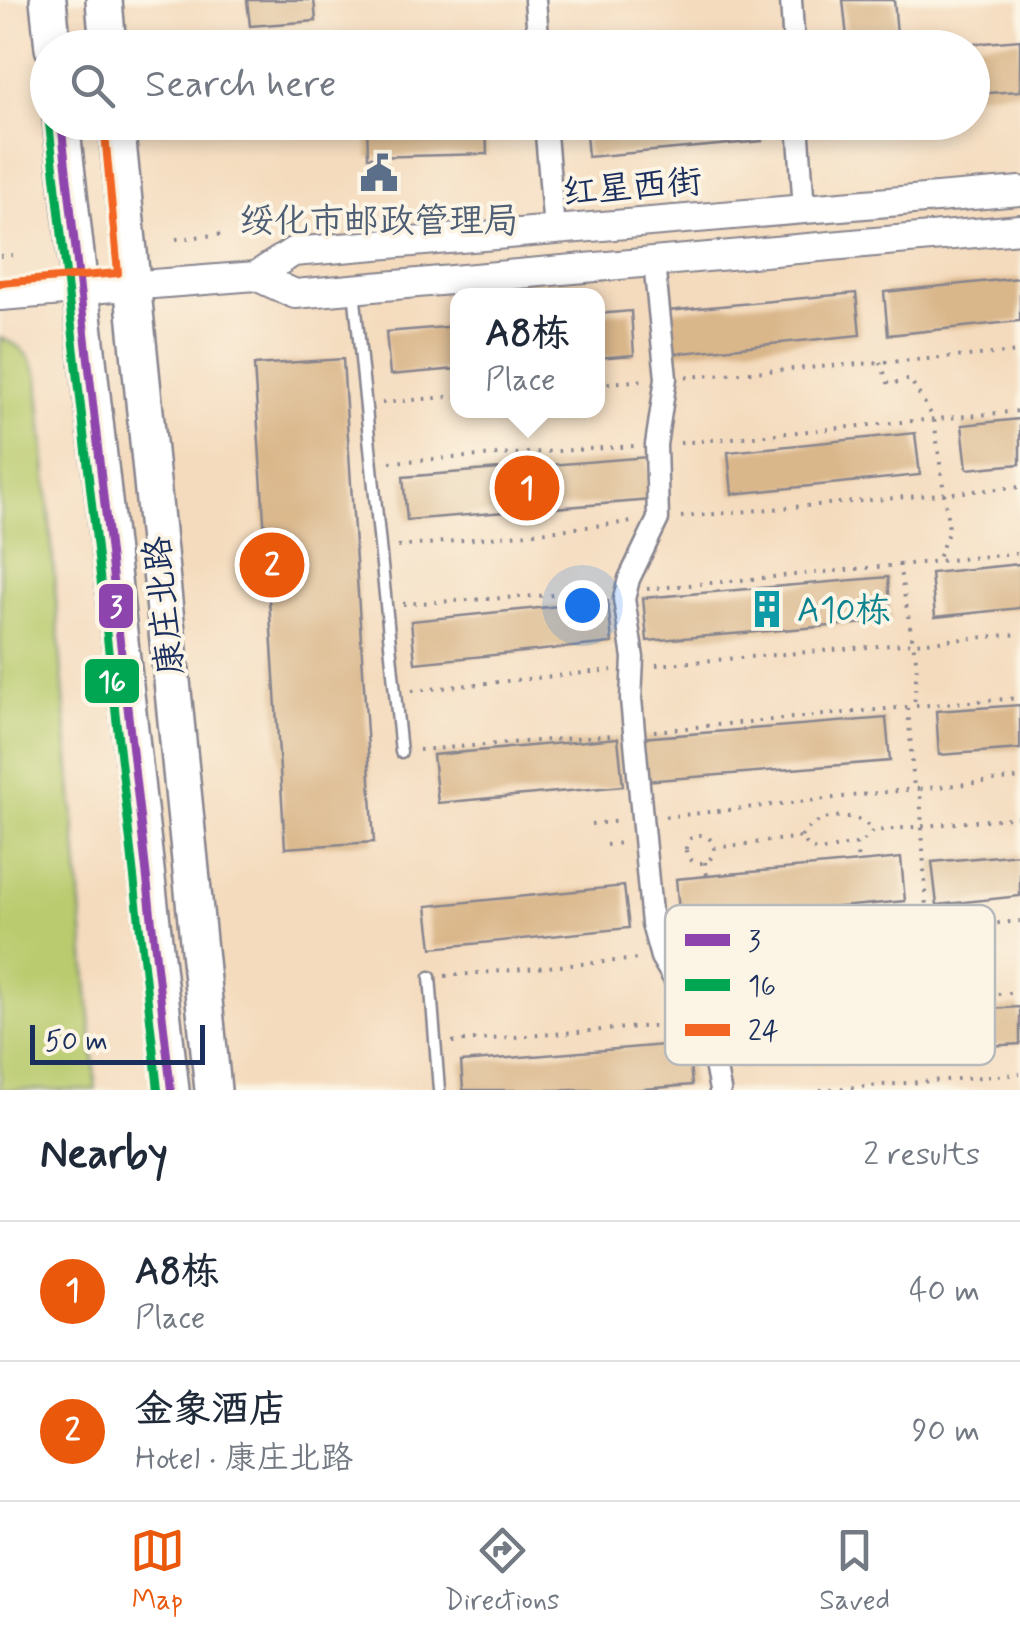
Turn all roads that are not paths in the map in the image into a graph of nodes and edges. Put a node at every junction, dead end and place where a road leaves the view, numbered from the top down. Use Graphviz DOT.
graph roads {
  1 [pos="48,0"];
  2 [pos="104,0"];
  3 [pos="535,0"];
  4 [pos="792,0"];
  5 [pos="51,30"];
  6 [pos="106,30"];
  7 [pos="538,30"];
  8 [pos="793,30"];
  9 [pos="63,140"];
  10 [pos="118,140"];
  11 [pos="546,140"];
  12 [pos="799,140"];
  13 [pos="1020,191"];
  14 [pos="804,210"];
  15 [pos="1020,229"];
  16 [pos="554,230"];
  17 [pos="808,248"];
  18 [pos="654,263"];
  19 [pos="256,276"];
  20 [pos="132,284"];
  21 [pos="78,289"];
  22 [pos="354,289"];
  23 [pos="0,296"];
  24 [pos="401,752"];
  25 [pos="665,964"];
  26 [pos="430,977"];
  27 [pos="715,1065"];
  28 [pos="171,1090"];
  29 [pos="213,1090"];
  30 [pos="440,1090"];
  31 [pos="720,1090"];
  1 -- 5 [label="highway"];
  2 -- 6 [label="highway"];
  3 -- 7 [label="street"];
  4 -- 8 [label="street"];
  9 -- 21 [label="highway, 康庄北路"];
  10 -- 20 [label="highway, 康庄北路"];
  11 -- 16 [label="street"];
  12 -- 14 [label="street"];
  13 -- 14 [label="main road, 红星西街"];
  14 -- 16 [label="main road, 红星西街"];
  14 -- 17 [label="main road"];
  15 -- 17 [label="main road, 红星西街"];
  16 -- 19 [label="main road, 红星西街"];
  17 -- 18 [label="main road, 红星西街"];
  18 -- 22 [label="main road, 红星西街"];
  18 -- 25 [label="street"];
  19 -- 20 [label="main road, 红星西街"];
  19 -- 22 [label="main road, 红星西街"];
  20 -- 21 [label="main road, 红星西街"];
  20 -- 29 [label="highway, 康庄北路"];
  21 -- 23 [label="main road, 红星西街"];
  21 -- 28 [label="highway, 康庄北路"];
  22 -- 24 [label="lane"];
  26 -- 30 [label="lane"];
  27 -- 31 [label="street"];
}
